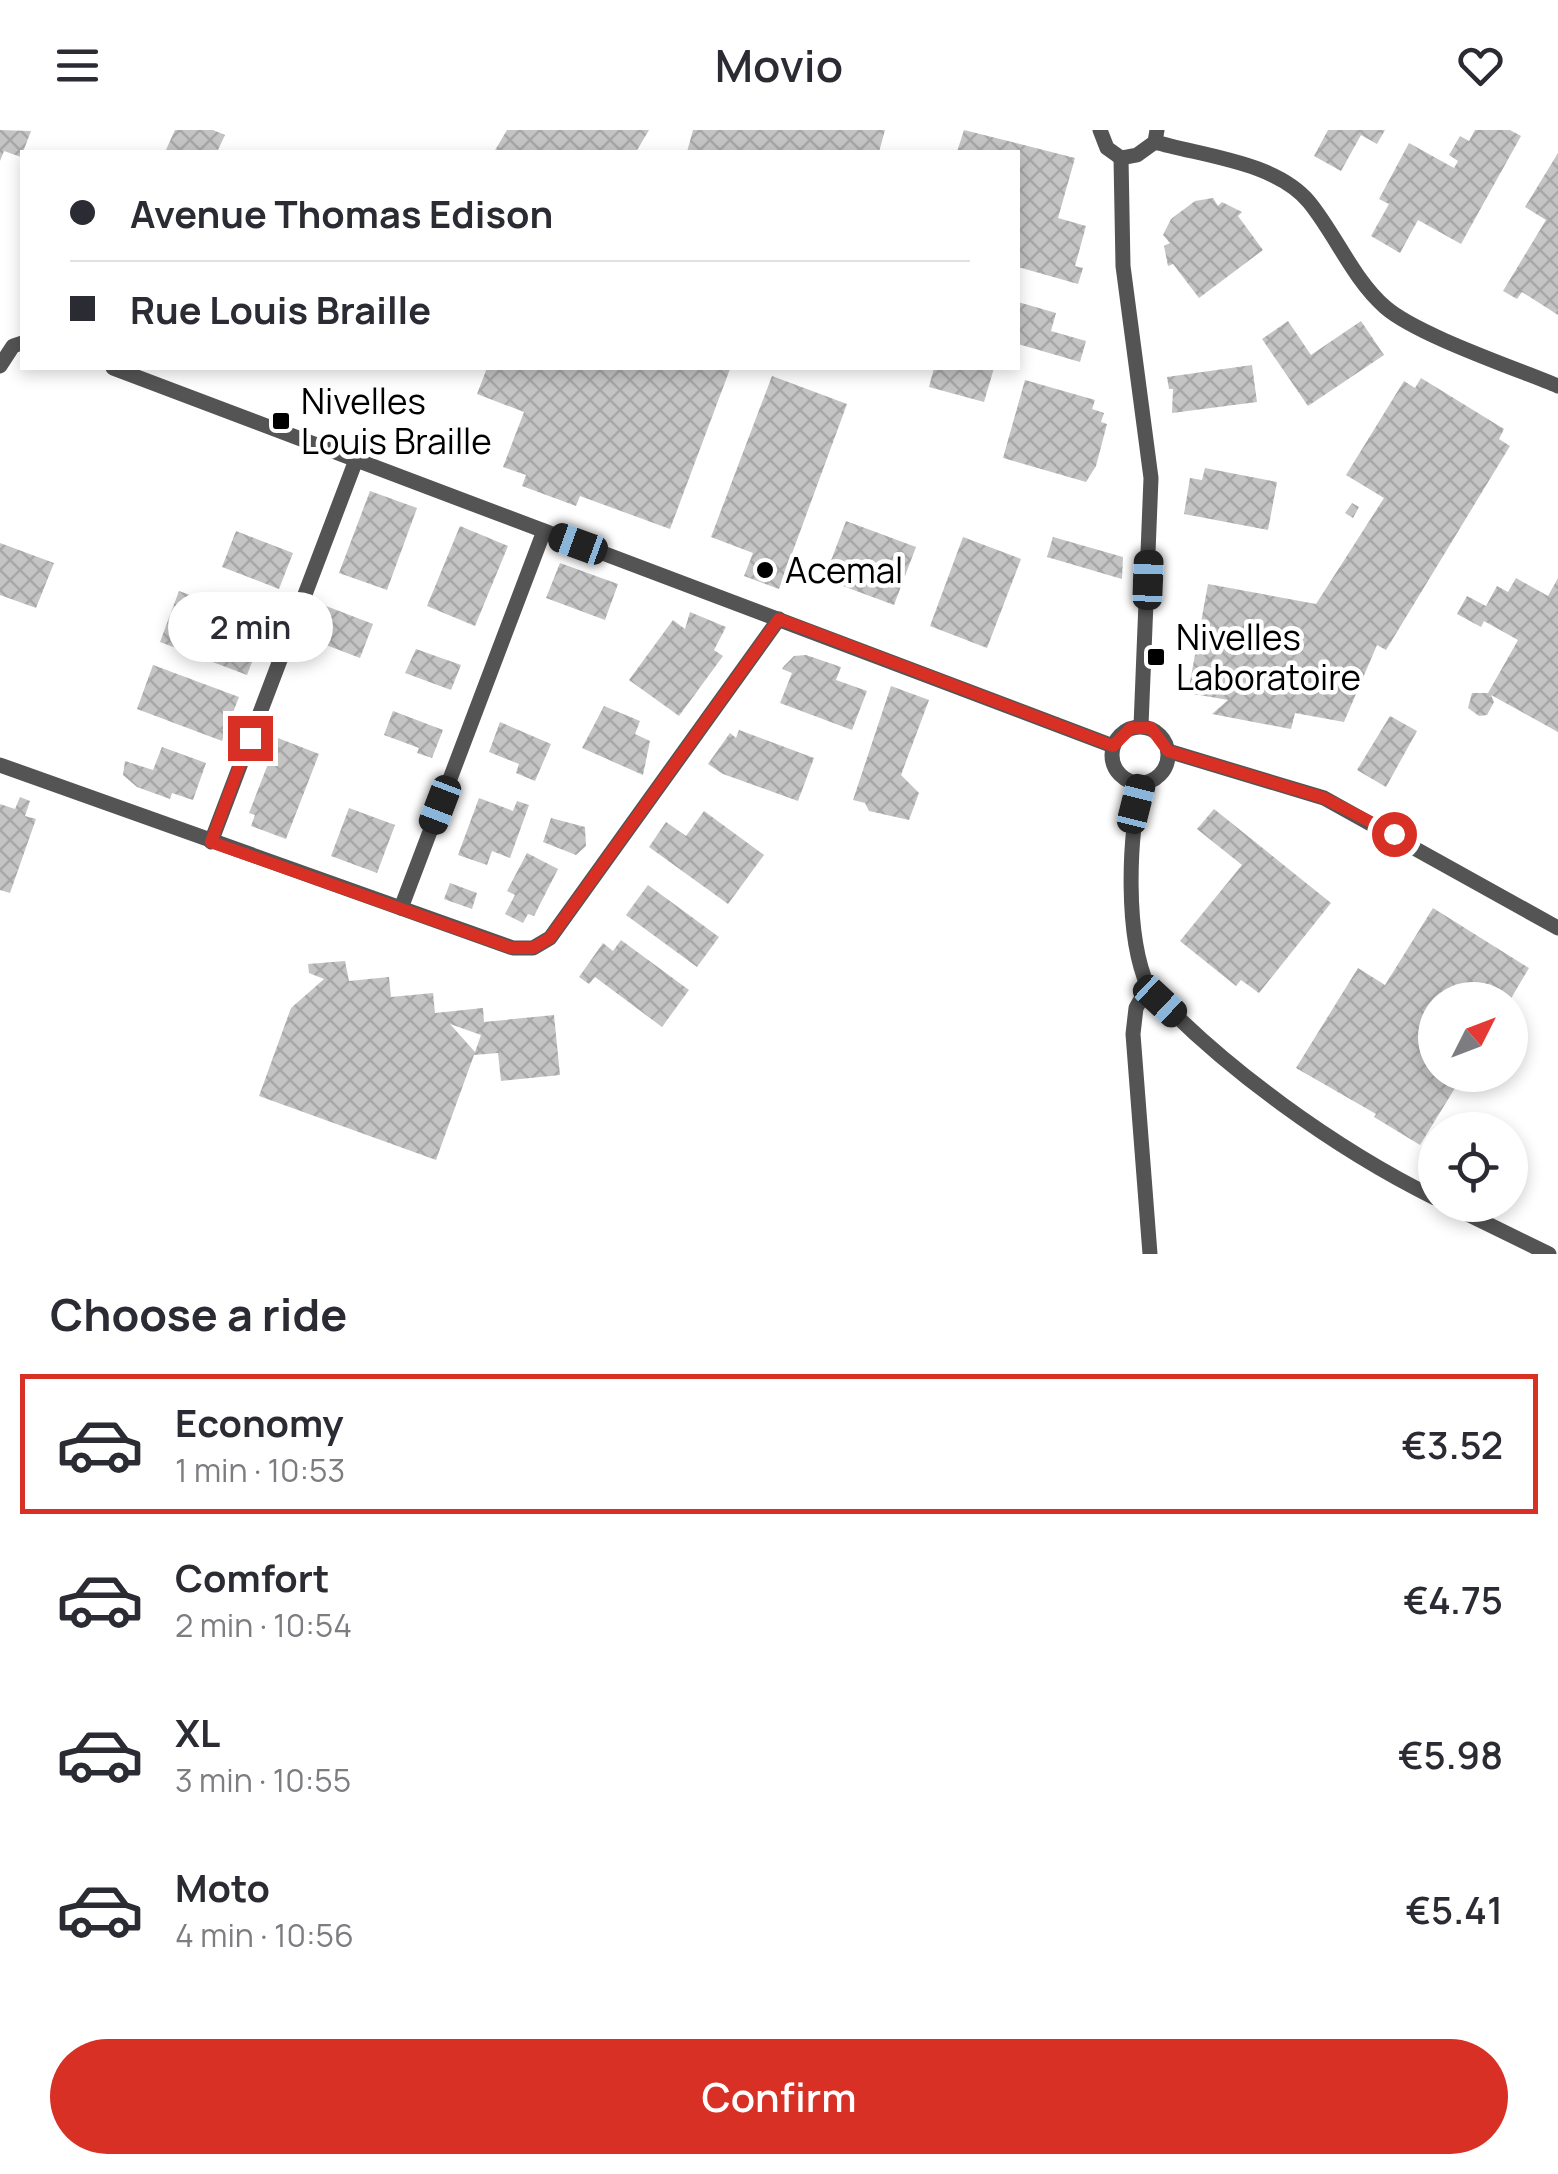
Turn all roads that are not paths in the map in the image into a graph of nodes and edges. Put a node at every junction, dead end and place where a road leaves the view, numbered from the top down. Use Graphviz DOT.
graph roads {
  1 [pos="1100,130"];
  2 [pos="1156,136"];
  3 [pos="1121,158"];
  4 [pos="20,343"];
  5 [pos="0,366"];
  6 [pos="117,370"];
  7 [pos="1558,386"];
  8 [pos="356,460"];
  9 [pos="544,532"];
  10 [pos="779,619"];
  11 [pos="1141,726"];
  12 [pos="1113,746"];
  13 [pos="1168,751"];
  14 [pos="0,765"];
  15 [pos="1142,783"];
  16 [pos="211,842"];
  17 [pos="402,908"];
  18 [pos="1558,928"];
  19 [pos="1148,987"];
  20 [pos="1418,1188"];
  21 [pos="1484,1222"];
  22 [pos="1150,1254"];
  23 [pos="1549,1254"];
  1 -- 3 [label="street"];
  2 -- 3 [label="street"];
  2 -- 7 [label="street"];
  3 -- 11 [label="street"];
  4 -- 5 [label="street"];
  6 -- 8 [label="street"];
  8 -- 9 [label="street"];
  8 -- 16 [label="street"];
  9 -- 10 [label="street"];
  9 -- 17 [label="street"];
  10 -- 12 [label="street"];
  10 -- 17 [label="street"];
  11 -- 12 [label="street"];
  11 -- 13 [label="street"];
  12 -- 15 [label="street"];
  13 -- 15 [label="street"];
  13 -- 18 [label="street"];
  14 -- 16 [label="street"];
  15 -- 19 [label="street"];
  16 -- 17 [label="street"];
  19 -- 20 [label="street"];
  19 -- 22 [label="street"];
  21 -- 23 [label="street"];
}
